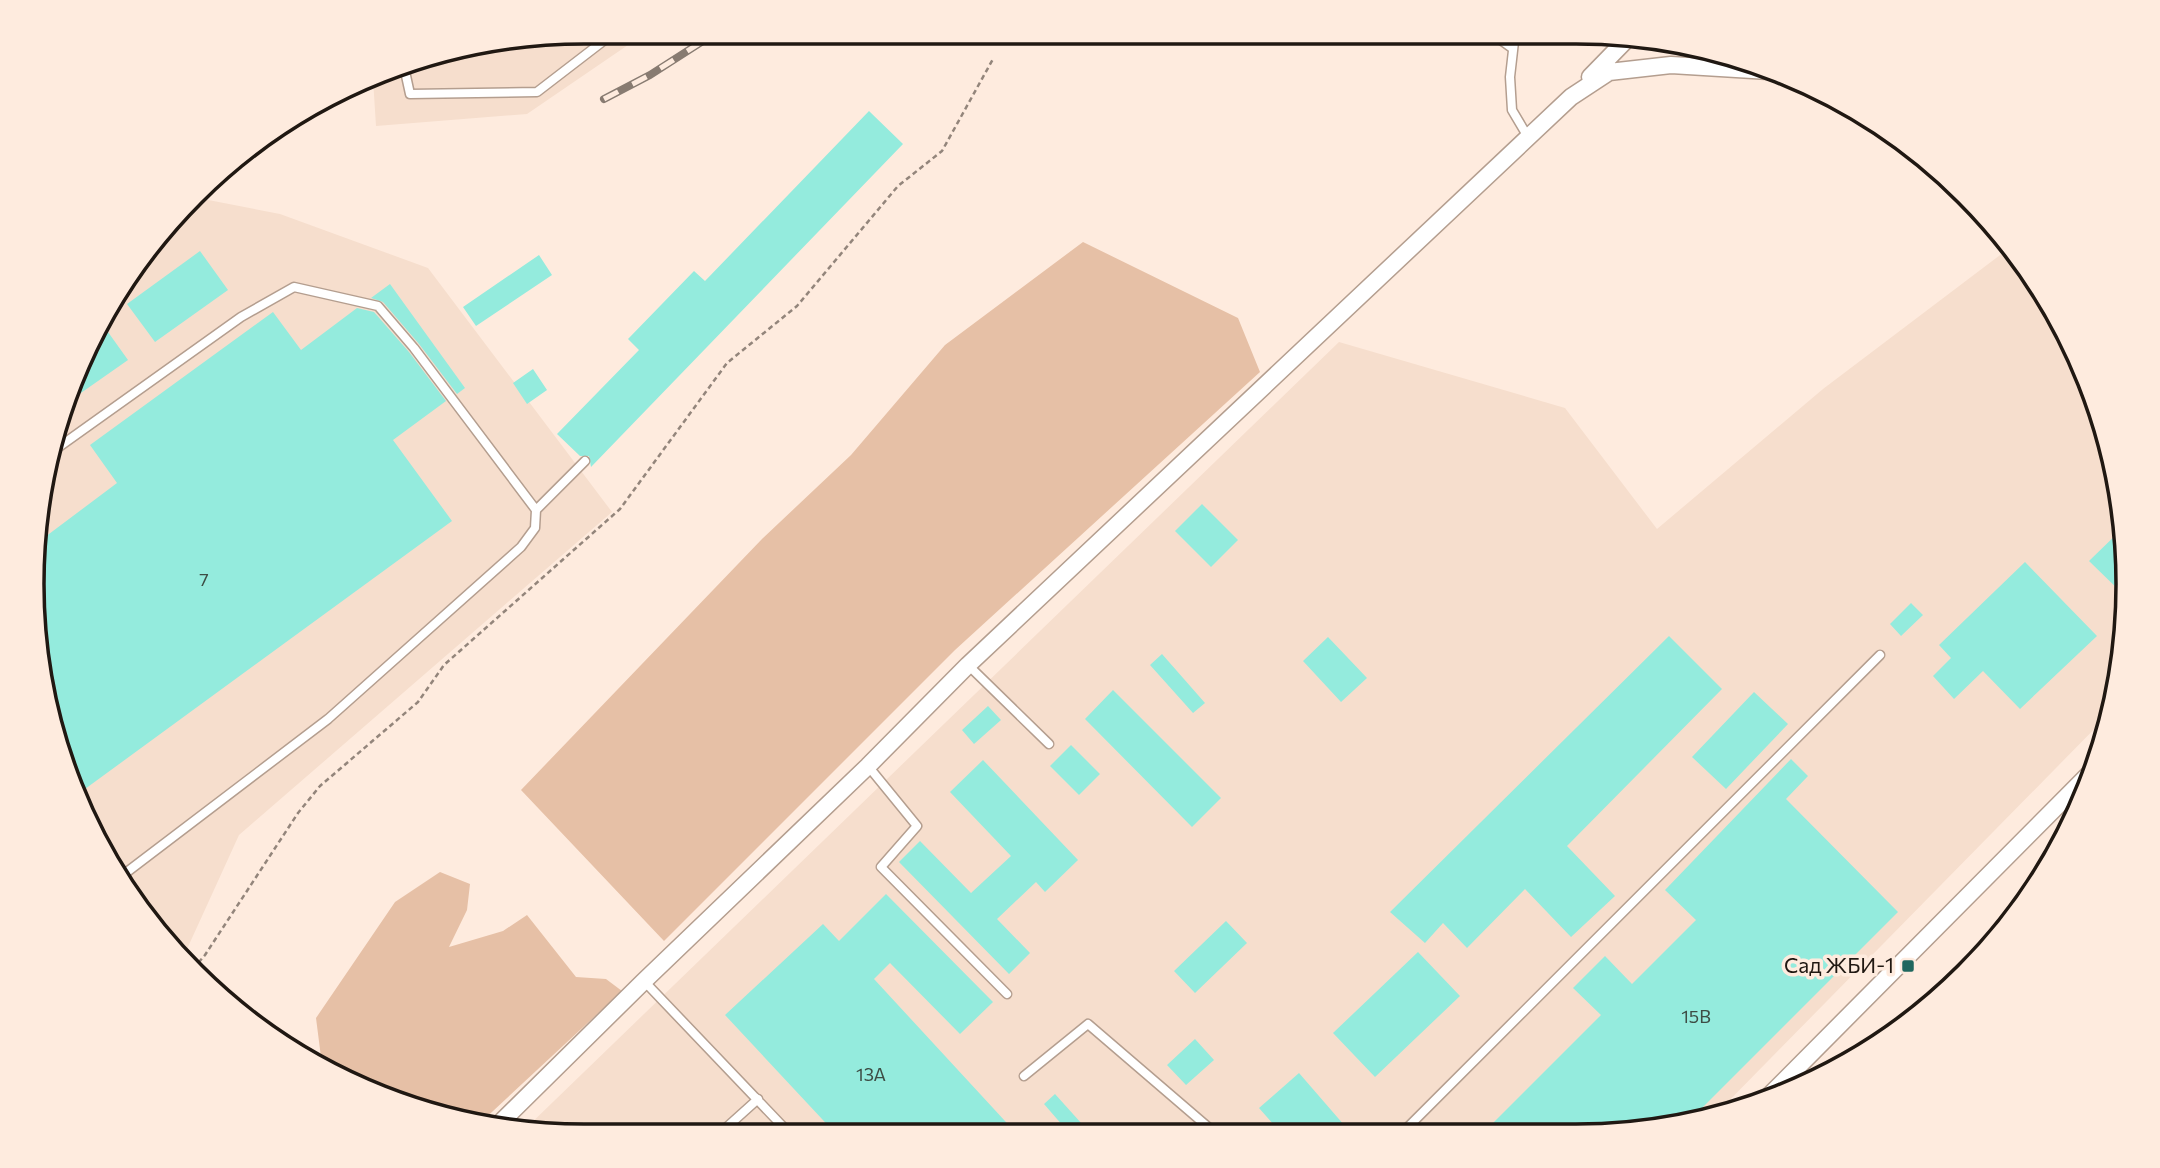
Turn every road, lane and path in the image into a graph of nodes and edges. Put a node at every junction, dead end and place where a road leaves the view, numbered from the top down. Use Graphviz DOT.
graph roads {
  1 [pos="599,44"];
  2 [pos="1506,44"];
  3 [pos="1513,44"];
  4 [pos="1621,46"];
  5 [pos="1512,48"];
  6 [pos="993,59"];
  7 [pos="1741,69"];
  8 [pos="406,74"];
  9 [pos="1571,97"];
  10 [pos="1529,138"];
  11 [pos="62,445"];
  12 [pos="585,461"];
  13 [pos="536,510"];
  14 [pos="1880,655"];
  15 [pos="968,665"];
  16 [pos="1049,744"];
  17 [pos="868,766"];
  18 [pos="2076,787"];
  19 [pos="127,872"];
  20 [pos="199,962"];
  21 [pos="643,981"];
  22 [pos="1007,994"];
  23 [pos="1024,1076"];
  24 [pos="1797,1077"];
  25 [pos="758,1099"];
  26 [pos="505,1119"];
  27 [pos="730,1124"];
  28 [pos="782,1124"];
  29 [pos="1205,1124"];
  30 [pos="1411,1124"];
  1 -- 8 [label="lane"];
  2 -- 5 [label="lane"];
  3 -- 5 [label="lane"];
  4 -- 9 [label="street"];
  5 -- 10 [label="lane"];
  6 -- 20 [label="path"];
  7 -- 9 [label="street"];
  9 -- 10 [label="street"];
  10 -- 15 [label="street"];
  11 -- 13 [label="lane"];
  12 -- 13 [label="lane"];
  13 -- 19 [label="lane"];
  14 -- 30 [label="lane"];
  15 -- 16 [label="lane"];
  15 -- 17 [label="street"];
  17 -- 21 [label="street"];
  17 -- 22 [label="lane"];
  18 -- 24 [label="street"];
  21 -- 25 [label="lane"];
  21 -- 26 [label="street"];
  23 -- 29 [label="lane"];
  25 -- 27 [label="lane"];
  25 -- 28 [label="lane"];
}
